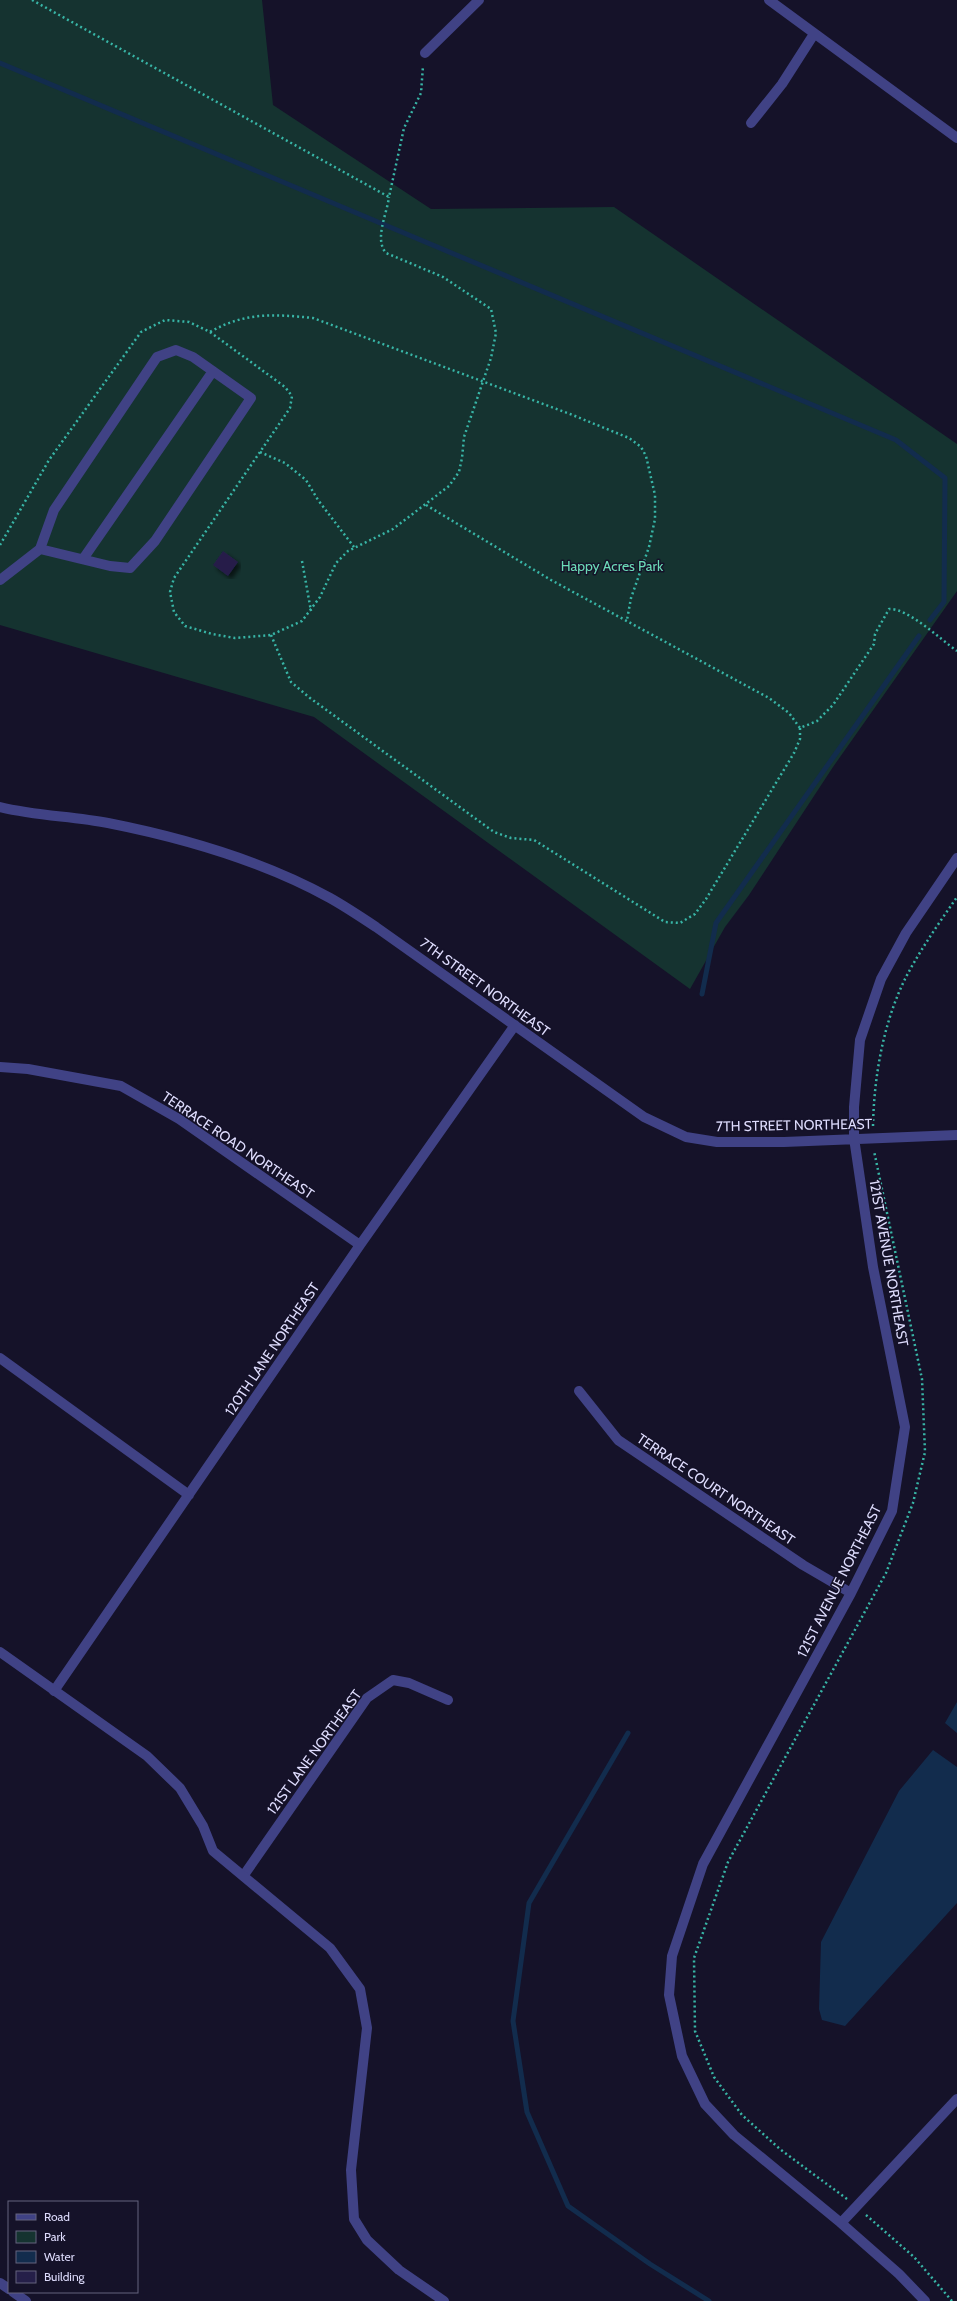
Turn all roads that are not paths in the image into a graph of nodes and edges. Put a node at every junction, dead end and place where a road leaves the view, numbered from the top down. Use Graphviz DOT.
graph roads {
  1 [pos="479,0"];
  2 [pos="769,0"];
  3 [pos="814,34"];
  4 [pos="425,53"];
  5 [pos="751,123"];
  6 [pos="957,138"];
  7 [pos="213,371"];
  8 [pos="40,549"];
  9 [pos="83,560"];
  10 [pos="0,580"];
  11 [pos="0,807"];
  12 [pos="957,858"];
  13 [pos="515,1025"];
  14 [pos="0,1067"];
  15 [pos="957,1135"];
  16 [pos="854,1138"];
  17 [pos="360,1245"];
  18 [pos="0,1358"];
  19 [pos="579,1391"];
  20 [pos="189,1495"];
  21 [pos="851,1593"];
  22 [pos="0,1652"];
  23 [pos="54,1690"];
  24 [pos="448,1700"];
  25 [pos="244,1875"];
  26 [pos="957,2099"];
  27 [pos="841,2223"];
  28 [pos="14,2293"];
  29 [pos="26,2301"];
  30 [pos="444,2301"];
  31 [pos="925,2301"];
  1 -- 4 [label="street"];
  2 -- 3 [label="street"];
  3 -- 5 [label="street"];
  3 -- 6 [label="street"];
  7 -- 8 [label="street"];
  7 -- 9 [label="street"];
  7 -- 9 [label="street"];
  8 -- 9 [label="street"];
  8 -- 10 [label="street"];
  11 -- 13 [label="street, 7TH STREET NORTHEAST"];
  12 -- 16 [label="street, 121ST AVENUE NORTHEAST"];
  13 -- 16 [label="street, 7TH STREET NORTHEAST"];
  13 -- 17 [label="street, 120TH LANE NORTHEAST"];
  14 -- 17 [label="street, TERRACE ROAD NORTHEAST"];
  15 -- 16 [label="street, 7TH STREET NORTHEAST"];
  16 -- 21 [label="street, 121ST AVENUE NORTHEAST"];
  17 -- 20 [label="street, 120TH LANE NORTHEAST"];
  18 -- 20 [label="street"];
  19 -- 21 [label="street, TERRACE COURT NORTHEAST"];
  20 -- 23 [label="street, 120TH LANE NORTHEAST"];
  21 -- 27 [label="street, 121ST AVENUE NORTHEAST"];
  22 -- 23 [label="street"];
  23 -- 25 [label="street"];
  24 -- 25 [label="street, 121ST LANE NORTHEAST"];
  25 -- 30 [label="street"];
  26 -- 27 [label="street"];
  27 -- 31 [label="street, 121ST AVENUE NORTHEAST"];
  28 -- 29 [label="street"];
}
